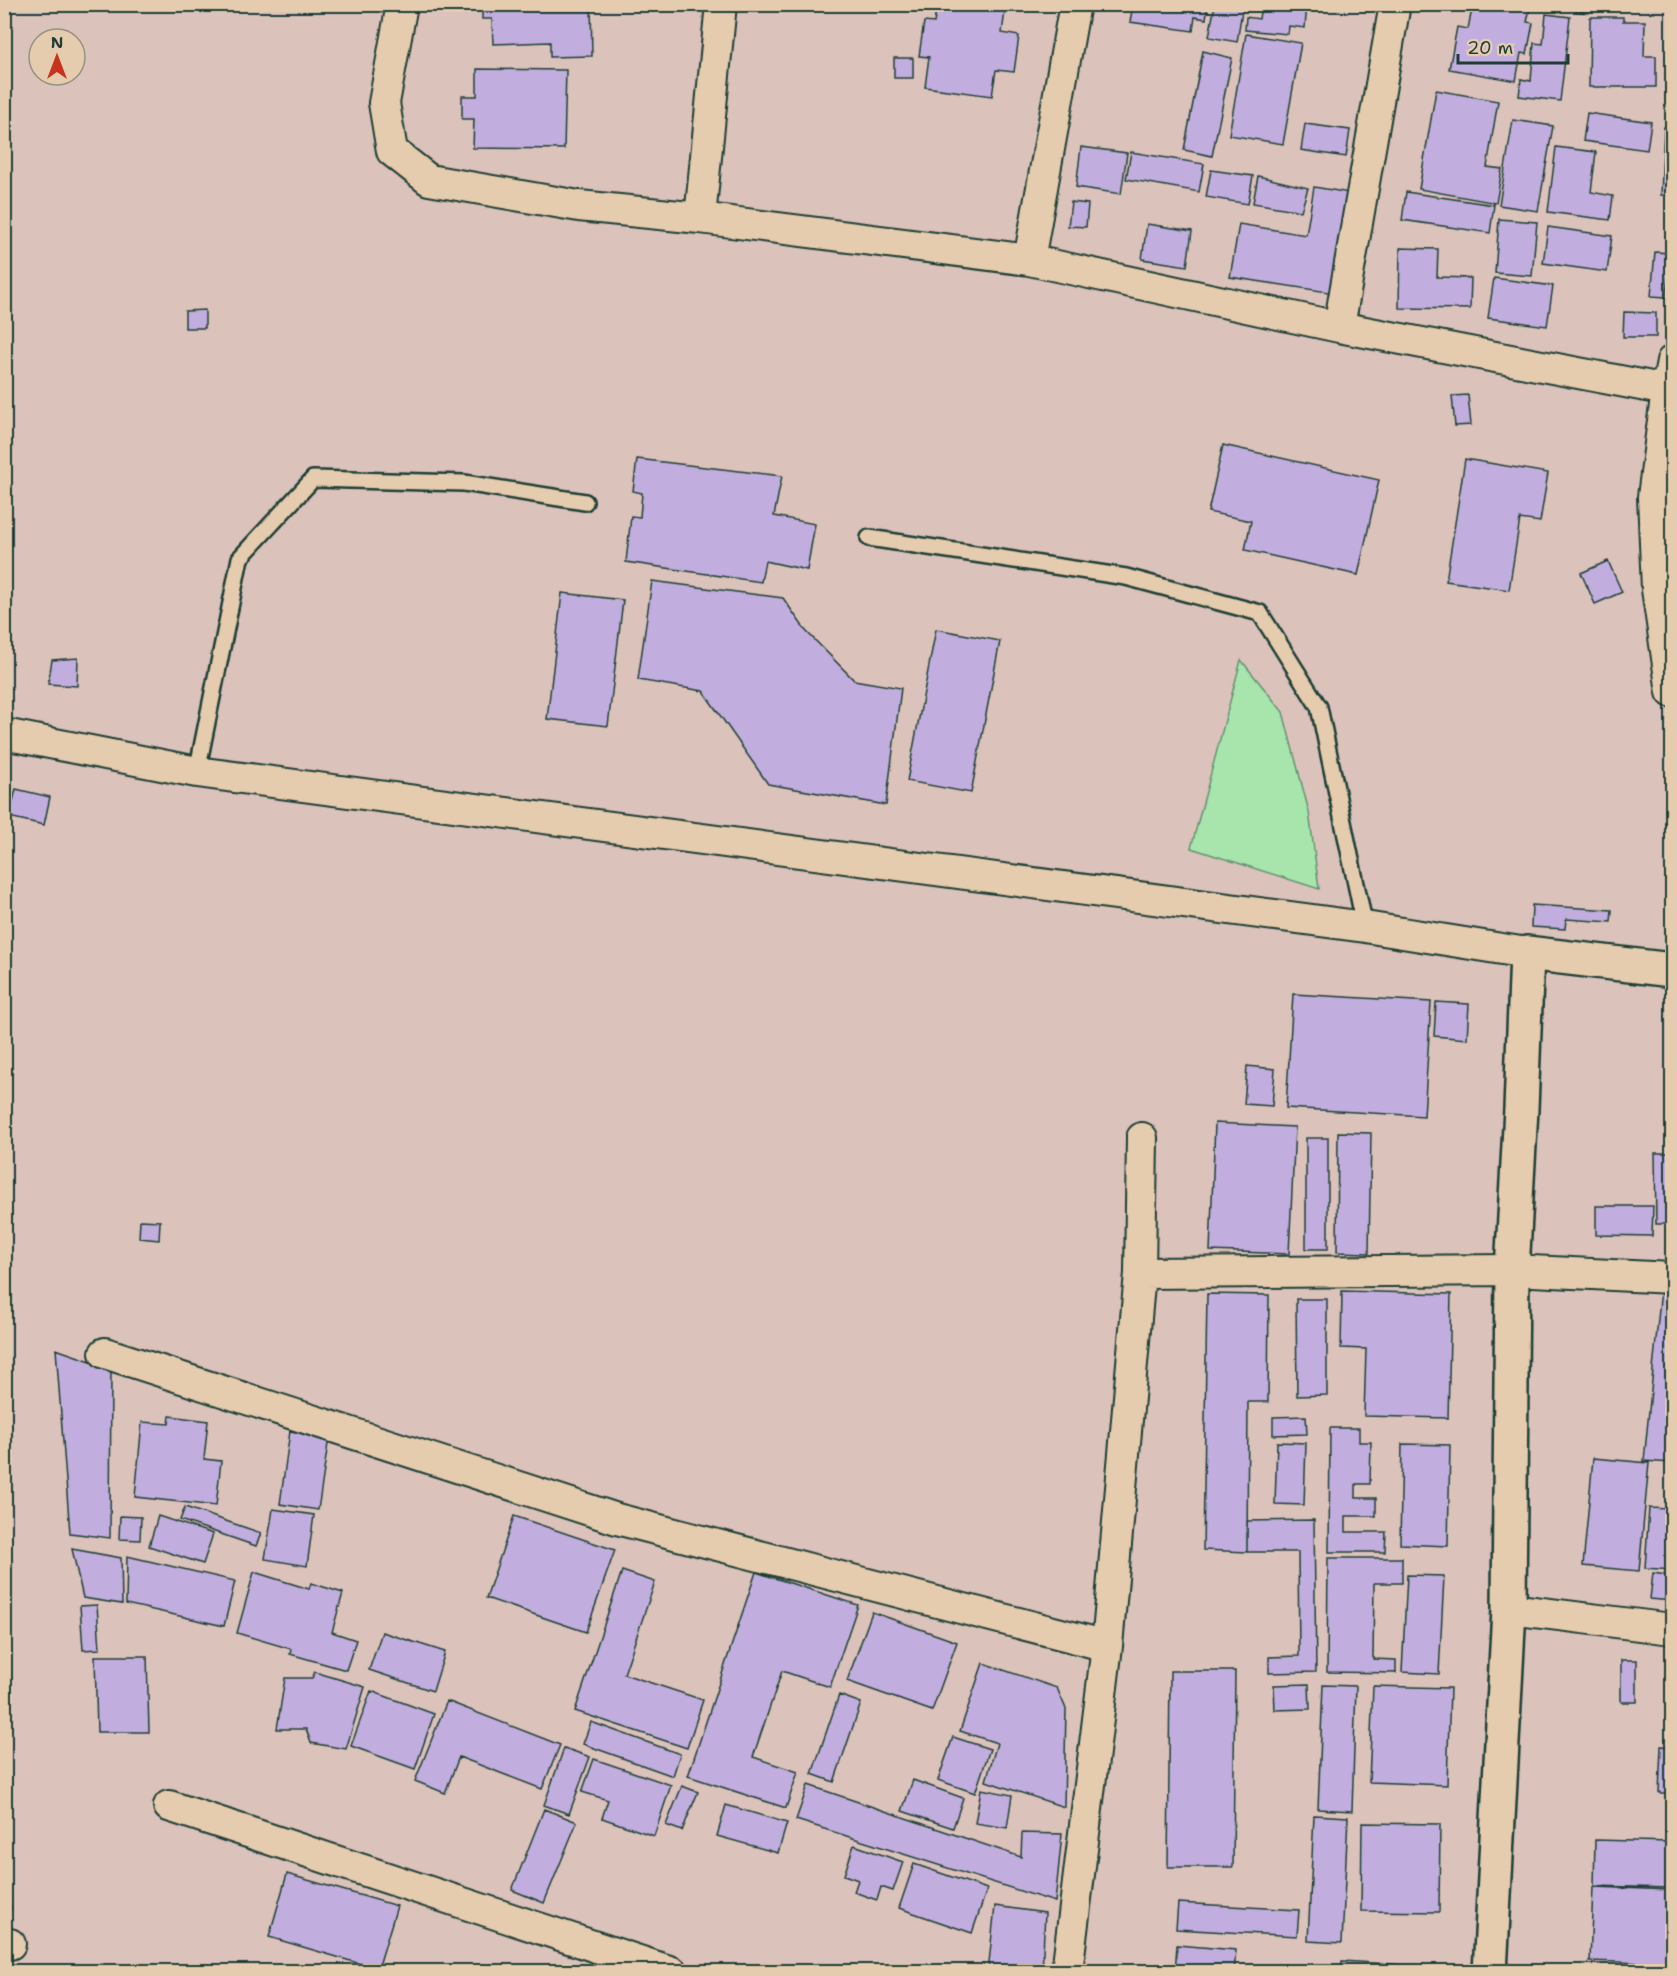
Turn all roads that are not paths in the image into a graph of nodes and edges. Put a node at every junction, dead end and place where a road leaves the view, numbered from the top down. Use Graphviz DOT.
graph roads {
  1 [pos="402,4"];
  2 [pos="722,4"];
  3 [pos="1075,4"];
  4 [pos="1395,4"];
  5 [pos="700,218"];
  6 [pos="1029,260"];
  7 [pos="1339,327"];
  8 [pos="1670,376"];
  9 [pos="585,502"];
  10 [pos="868,538"];
  11 [pos="1665,591"];
  12 [pos="1672,692"];
  13 [pos="4,734"];
  14 [pos="197,772"];
  15 [pos="1365,927"];
  16 [pos="1527,953"];
  17 [pos="1672,970"];
  18 [pos="1142,1138"];
  19 [pos="1512,1270"];
  20 [pos="1140,1273"];
  21 [pos="1672,1278"];
  22 [pos="105,1353"];
  23 [pos="1509,1609"];
  24 [pos="1672,1629"];
  25 [pos="1107,1646"];
  26 [pos="169,1806"];
  27 [pos="672,1971"];
  28 [pos="1067,1971"];
  29 [pos="1490,1971"];
  1 -- 5 [label="street"];
  2 -- 5 [label="street"];
  3 -- 6 [label="street"];
  4 -- 7 [label="street"];
  5 -- 6 [label="street"];
  6 -- 7 [label="street"];
  7 -- 8 [label="street"];
  8 -- 11 [label="street"];
  9 -- 14 [label="lane"];
  10 -- 15 [label="lane"];
  11 -- 12 [label="street"];
  13 -- 14 [label="street"];
  14 -- 15 [label="street"];
  15 -- 16 [label="street"];
  16 -- 17 [label="street"];
  16 -- 19 [label="street"];
  18 -- 20 [label="street"];
  19 -- 20 [label="street"];
  19 -- 21 [label="street"];
  19 -- 23 [label="street"];
  20 -- 25 [label="street"];
  22 -- 25 [label="street"];
  23 -- 24 [label="street"];
  23 -- 29 [label="street"];
  25 -- 28 [label="street"];
  26 -- 27 [label="street"];
}
